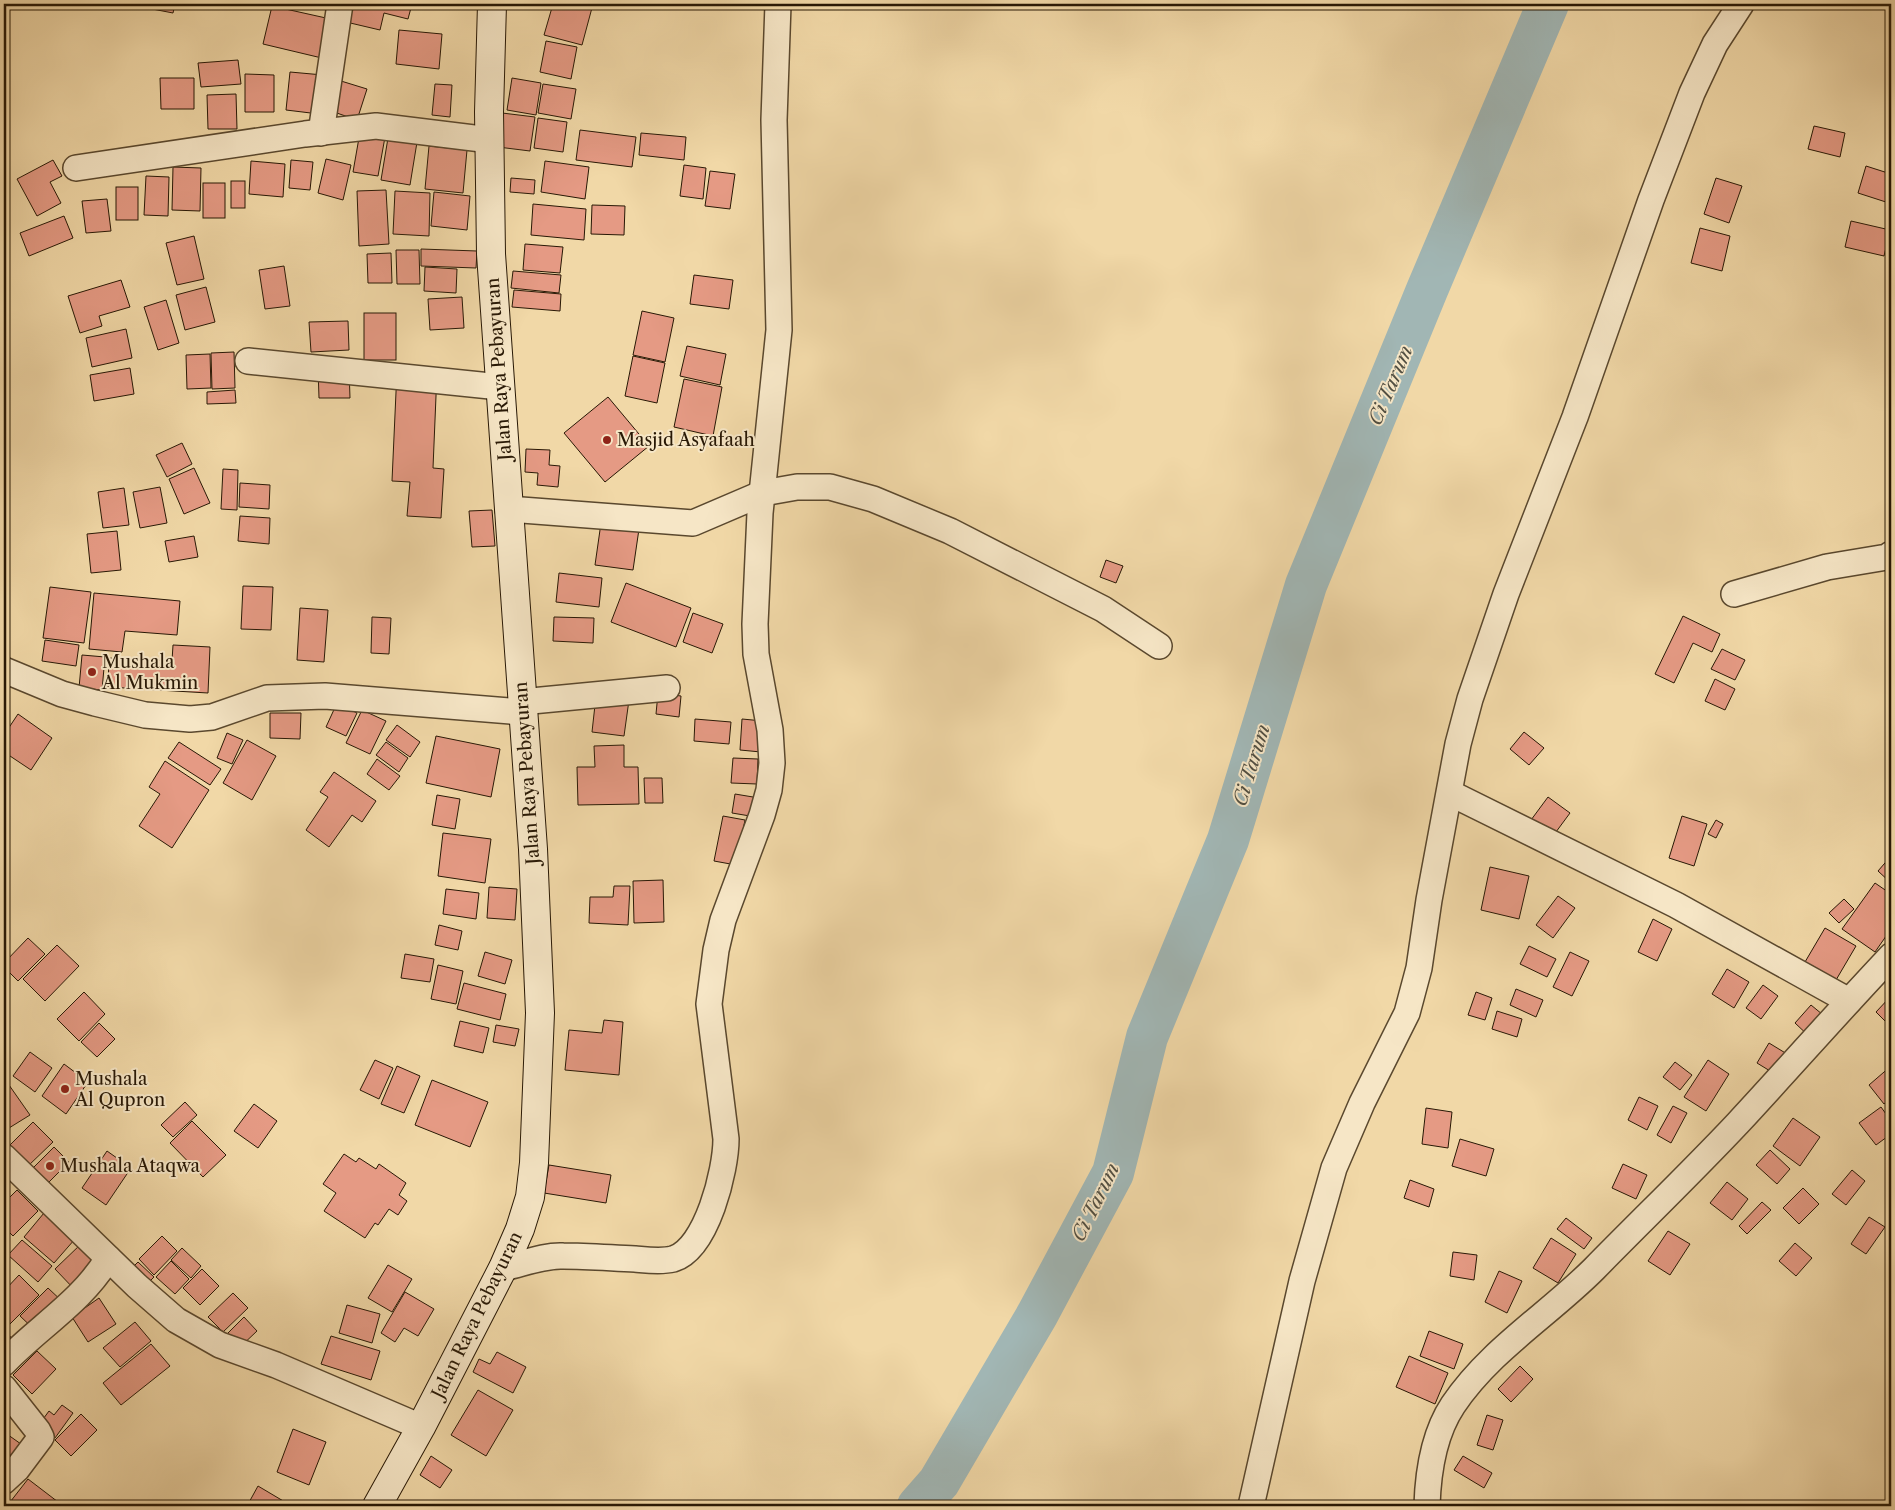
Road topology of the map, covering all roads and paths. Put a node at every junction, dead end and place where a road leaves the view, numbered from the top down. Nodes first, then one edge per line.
1 (340, 4) edge
2 (492, 4) edge
3 (778, 4) edge
4 (1741, 4) edge
5 (321, 133) junction
6 (490, 140) junction
7 (76, 168) dead end
8 (248, 361) dead end
9 (500, 387) junction
10 (761, 503) junction
11 (508, 509) junction
12 (1891, 554) edge
13 (1734, 594) dead end
14 (1159, 646) dead end
15 (4, 670) edge
16 (667, 688) dead end
17 (522, 707) junction
18 (1450, 793) junction
19 (1891, 956) edge
20 (1849, 1001) junction
21 (4, 1156) edge
22 (108, 1258) junction
23 (503, 1268) junction
24 (4, 1363) edge
25 (4, 1388) edge
26 (421, 1427) junction
27 (4, 1481) edge
28 (377, 1506) edge
29 (1251, 1506) edge
30 (1427, 1506) edge

1 - 5 street
2 - 6 main road, Jalan Raya Pebayuran
3 - 10 street
4 - 18 street
5 - 6 street
5 - 7 street
6 - 9 main road, Jalan Raya Pebayuran
8 - 9 street
9 - 11 main road, Jalan Raya Pebayuran
10 - 11 street
10 - 14 street
10 - 23 street
11 - 17 main road, Jalan Raya Pebayuran
12 - 13 street
15 - 17 street
16 - 17 street
17 - 23 main road, Jalan Raya Pebayuran
18 - 20 street
18 - 29 street
19 - 20 street
20 - 30 street
21 - 22 street
22 - 24 street
22 - 26 street
23 - 26 main road, Jalan Raya Pebayuran
25 - 27 street
26 - 28 main road, Jalan Raya Pebayuran

